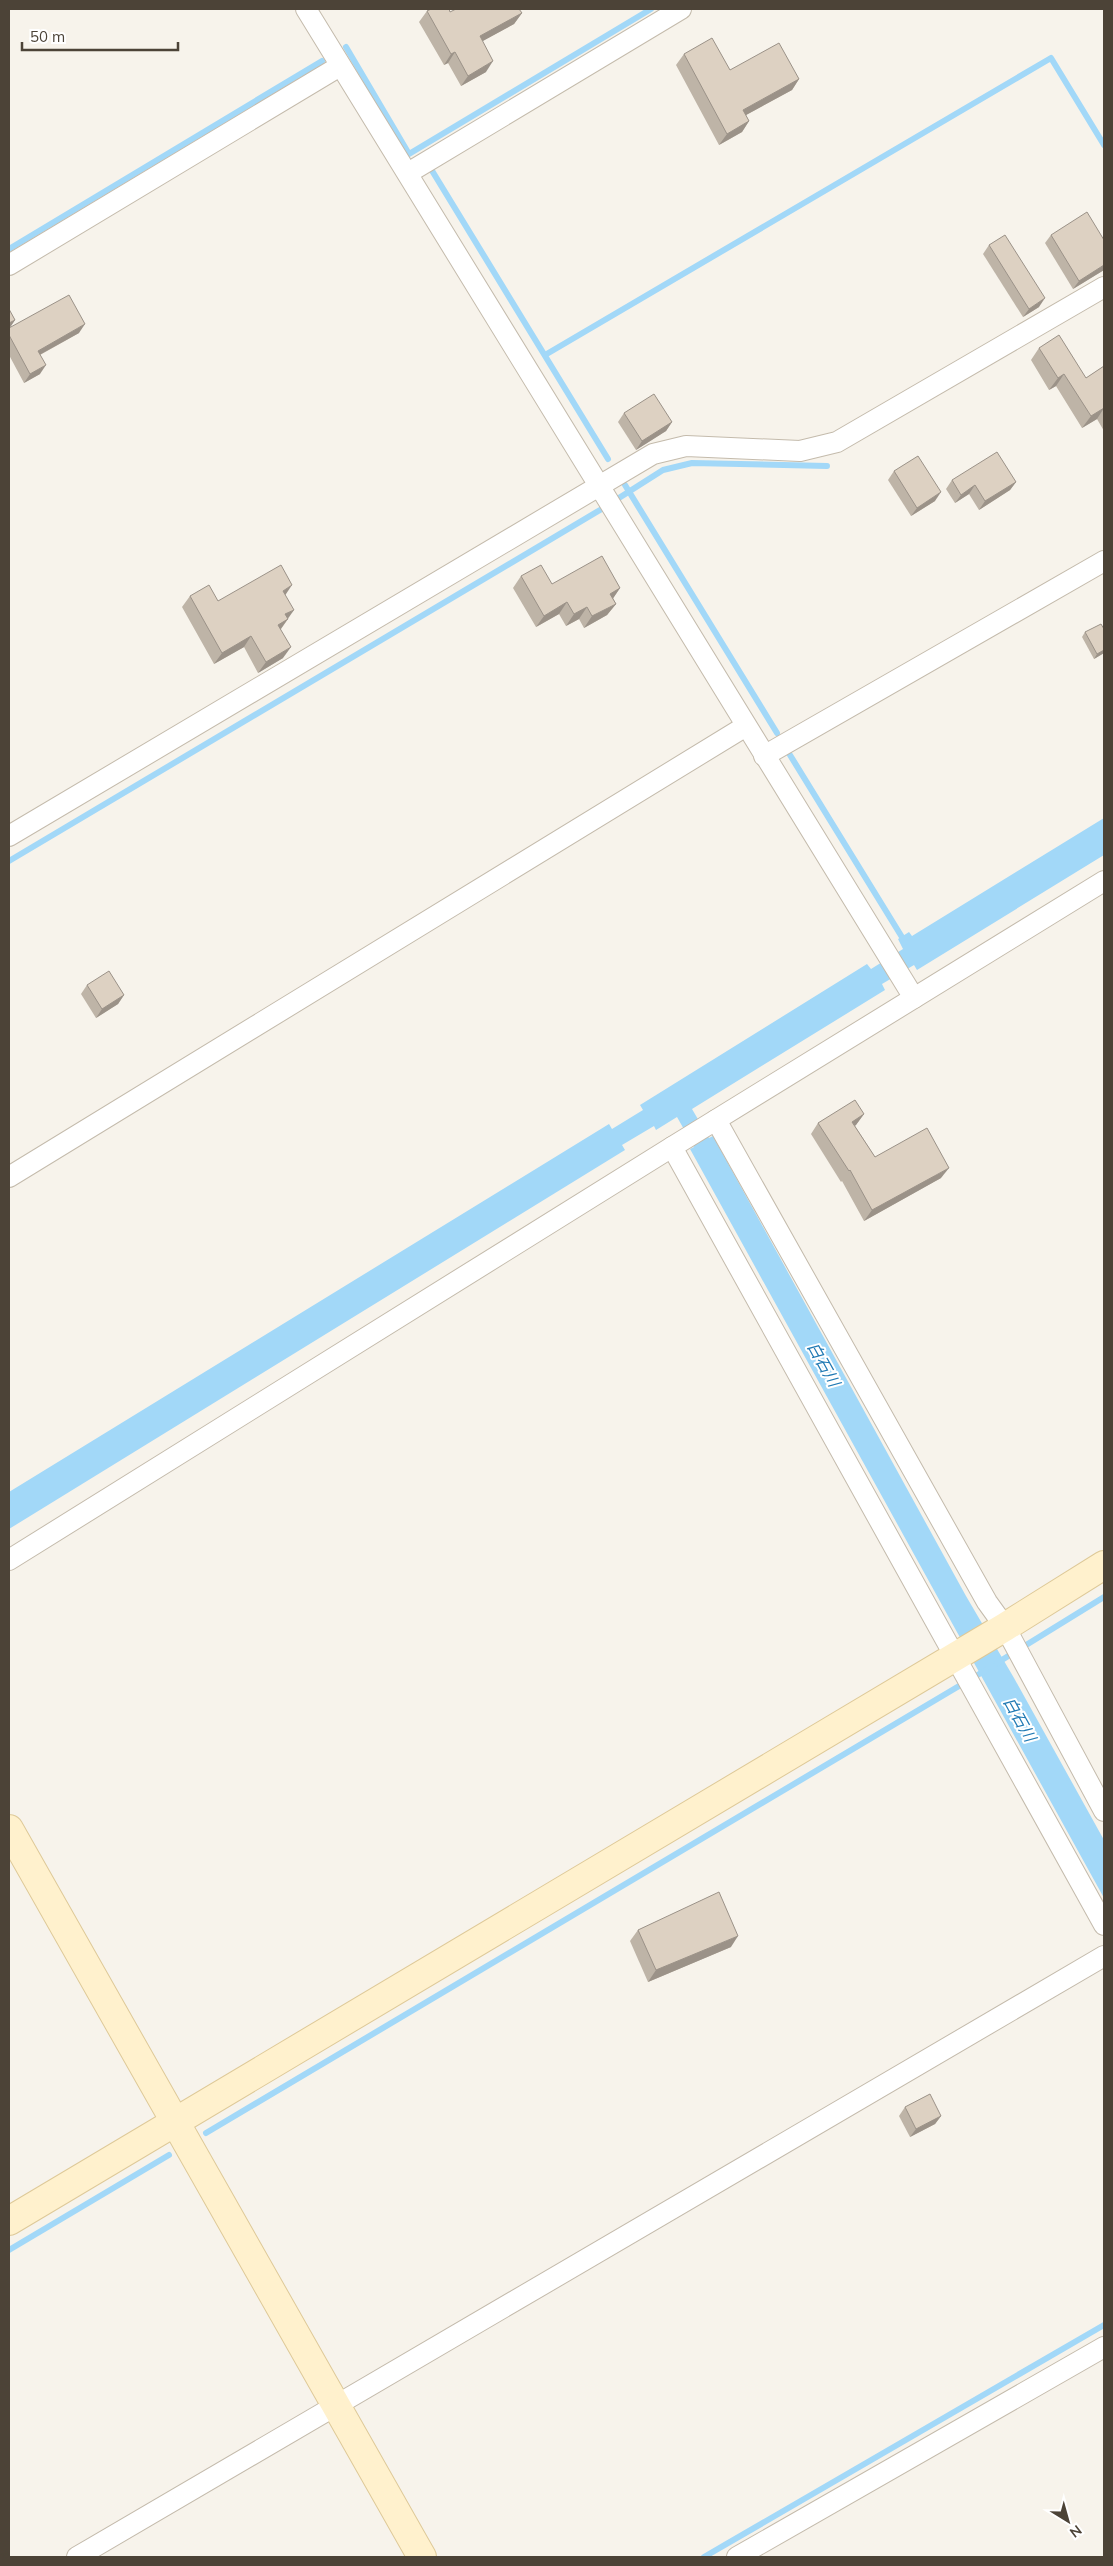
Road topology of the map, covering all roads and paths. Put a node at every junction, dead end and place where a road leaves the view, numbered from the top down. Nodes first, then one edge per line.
1 (306, 9) edge
2 (681, 9) edge
3 (340, 66) junction
4 (408, 173) junction
5 (9, 265) edge
6 (1104, 287) edge
7 (607, 498) junction
8 (1104, 561) edge
9 (746, 726) junction
10 (764, 756) junction
11 (9, 836) edge
12 (1104, 881) edge
13 (914, 998) junction
14 (712, 1123) junction
15 (678, 1143) junction
16 (9, 1178) edge
17 (9, 1560) edge
18 (1104, 1565) edge
19 (1009, 1640) junction
20 (962, 1667) junction
21 (1104, 1811) edge
22 (9, 1829) edge
23 (1104, 1925) edge
24 (1104, 1956) edge
25 (175, 2122) junction
26 (9, 2222) edge
27 (1104, 2347) edge
28 (335, 2405) junction
29 (77, 2557) edge
30 (422, 2557) edge
31 (737, 2557) edge

1 - 3 street
2 - 4 street
3 - 4 street
3 - 5 street
4 - 7 street
6 - 7 street
7 - 9 street
7 - 11 street
8 - 10 street
9 - 10 street
9 - 16 street
10 - 13 street
12 - 13 street
13 - 14 street
14 - 15 street
14 - 19 street
15 - 17 street
15 - 20 street
18 - 19 street
19 - 20 street
19 - 21 street
20 - 23 street
20 - 25 street
22 - 25 street
24 - 28 street
25 - 26 street
25 - 28 street
27 - 31 street
28 - 29 street
28 - 30 street

